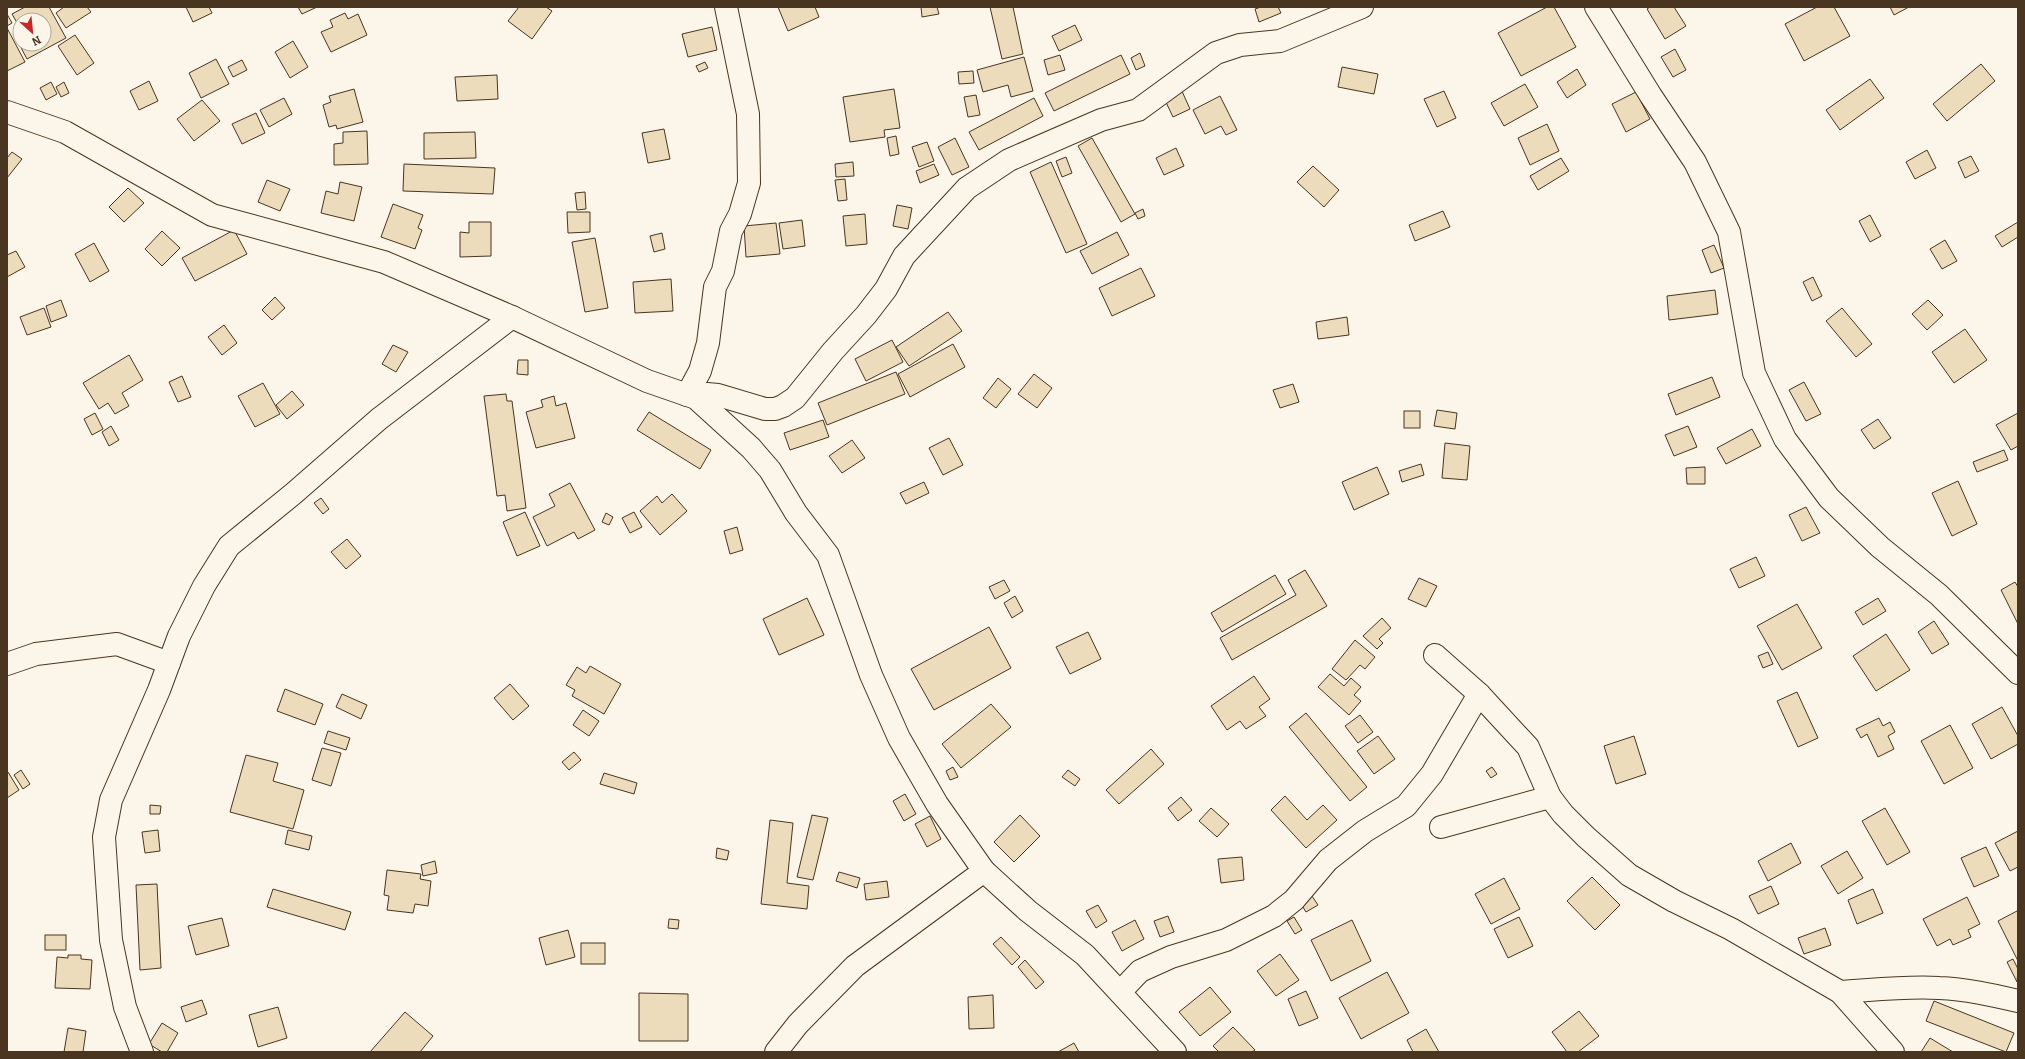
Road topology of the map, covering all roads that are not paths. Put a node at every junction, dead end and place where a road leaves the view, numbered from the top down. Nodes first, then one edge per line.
1 (726, 7) edge
2 (1362, 7) edge
3 (1596, 7) edge
4 (7, 112) edge
5 (512, 317) junction
6 (692, 396) junction
7 (1435, 655) dead end
8 (169, 663) junction
9 (7, 664) edge
10 (2018, 672) edge
11 (1479, 694) junction
12 (1550, 797) junction
13 (1441, 827) dead end
14 (984, 871) junction
15 (1120, 992) junction
16 (1840, 992) junction
17 (2018, 1001) edge
18 (142, 1052) edge
19 (776, 1052) edge
20 (1175, 1052) edge
21 (1893, 1052) edge

1 - 6 street
2 - 6 street
3 - 10 street
4 - 5 street
5 - 6 street
5 - 8 street
6 - 14 street
7 - 11 street
8 - 9 street
8 - 18 street
11 - 12 street
11 - 15 street
12 - 13 street
12 - 16 street
14 - 15 street
14 - 19 street
15 - 20 street
16 - 17 street
16 - 21 street

